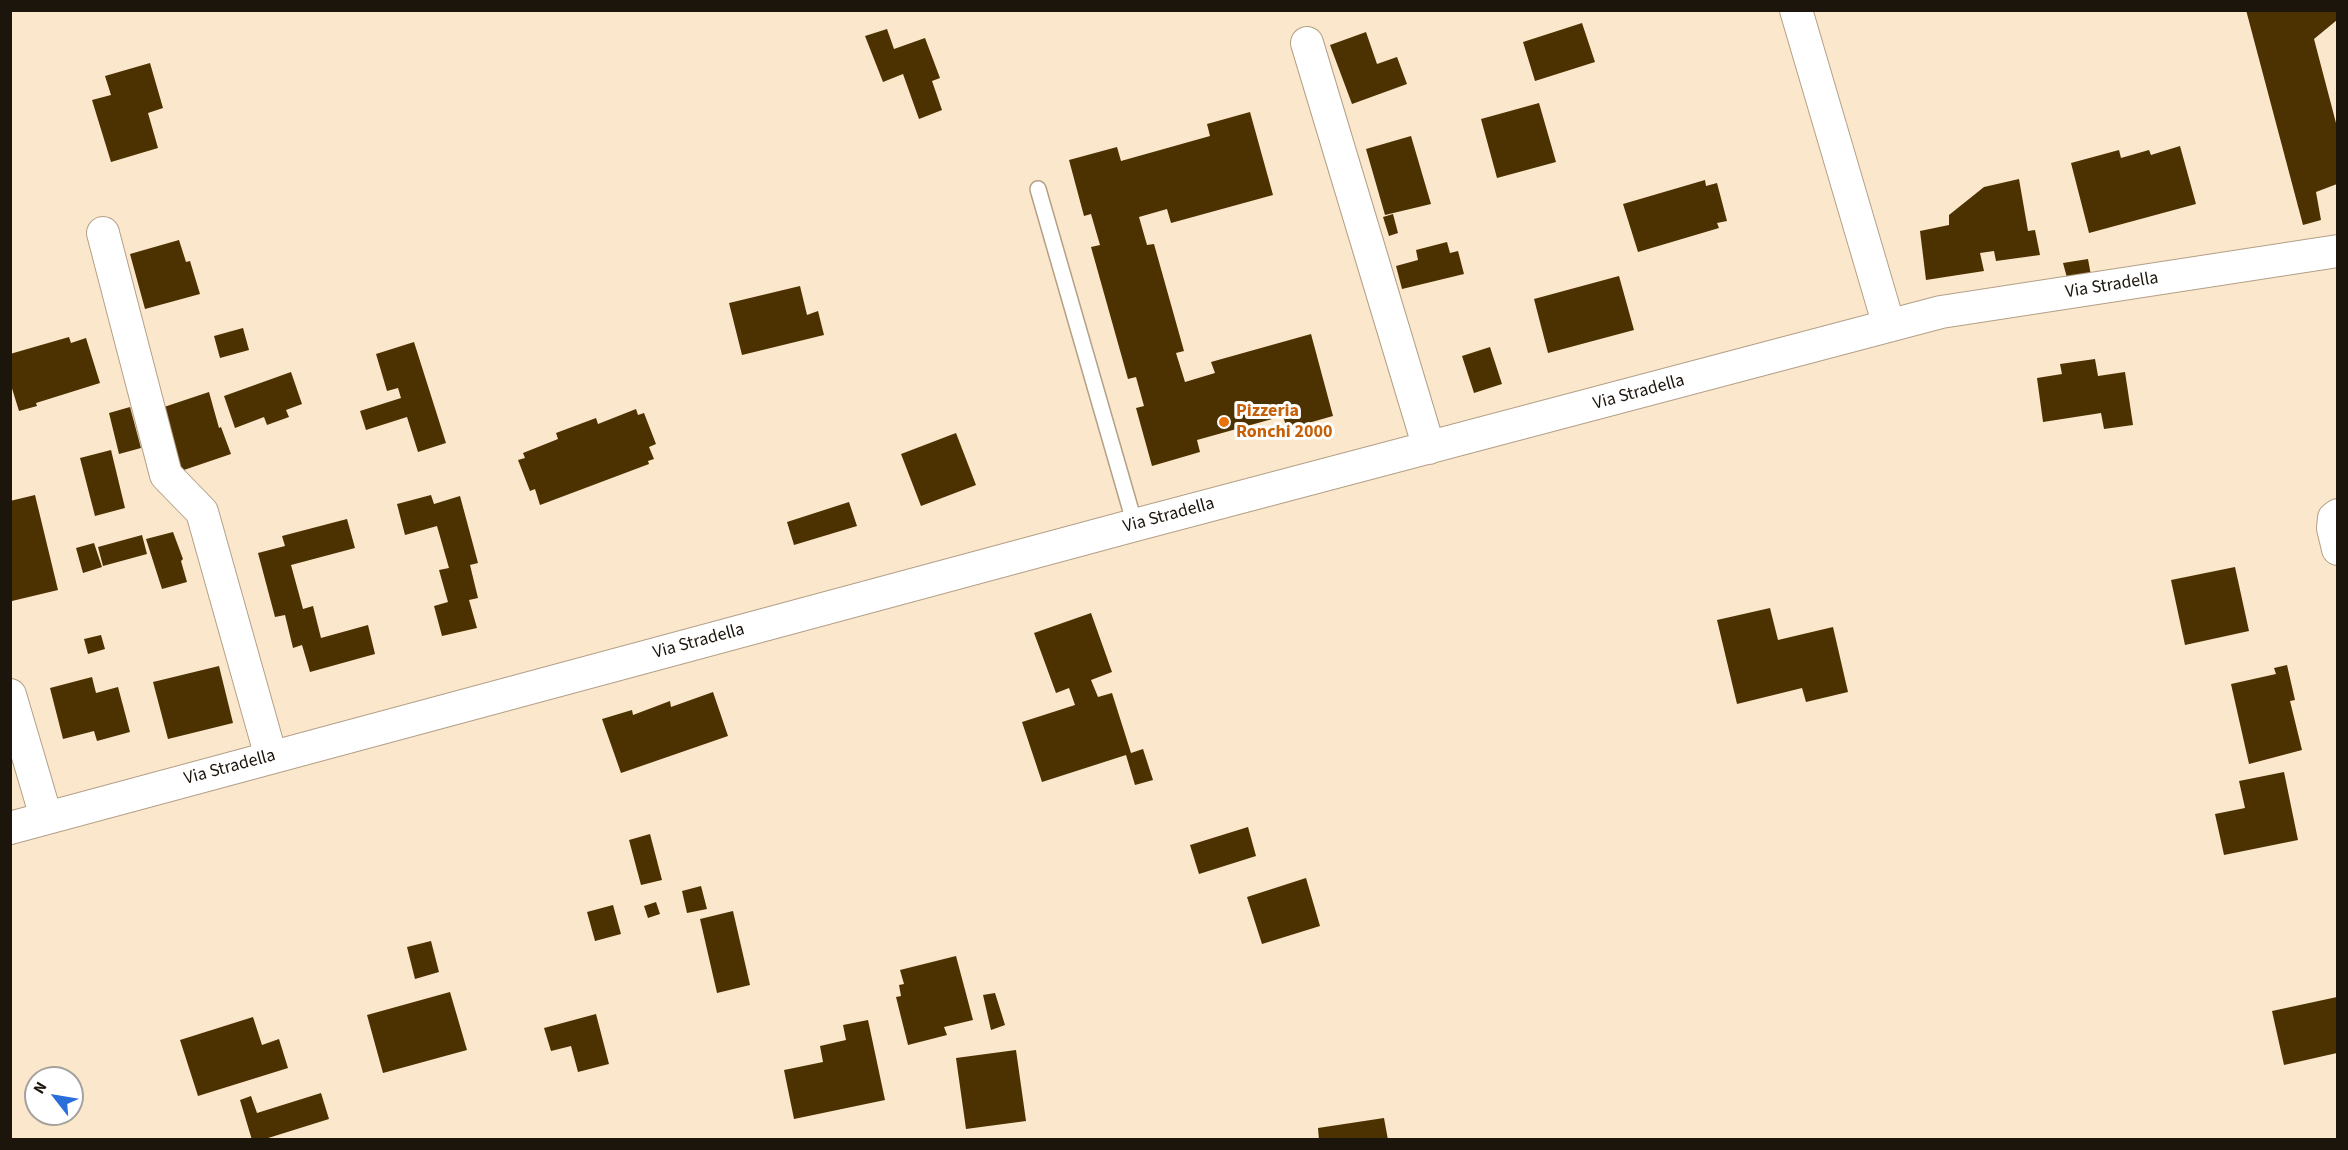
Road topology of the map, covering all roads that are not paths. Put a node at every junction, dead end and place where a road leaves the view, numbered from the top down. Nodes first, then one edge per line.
1 (1796, 10) edge
2 (1306, 43) dead end
3 (1038, 189) dead end
4 (103, 233) dead end
5 (2337, 251) edge
6 (1889, 326) junction
7 (1429, 448) junction
8 (2337, 515) edge
9 (1135, 525) junction
10 (2337, 549) edge
11 (10, 695) edge
12 (10, 751) edge
13 (271, 757) junction
14 (30, 822) edge

1 - 6 street
2 - 7 street
3 - 9 lane
4 - 13 street
5 - 6 street, Via Stradella
6 - 7 street, Via Stradella
7 - 9 street, Via Stradella
8 - 10 street
9 - 13 street, Via Stradella
11 - 14 street
12 - 14 street
13 - 14 street, Via Stradella

